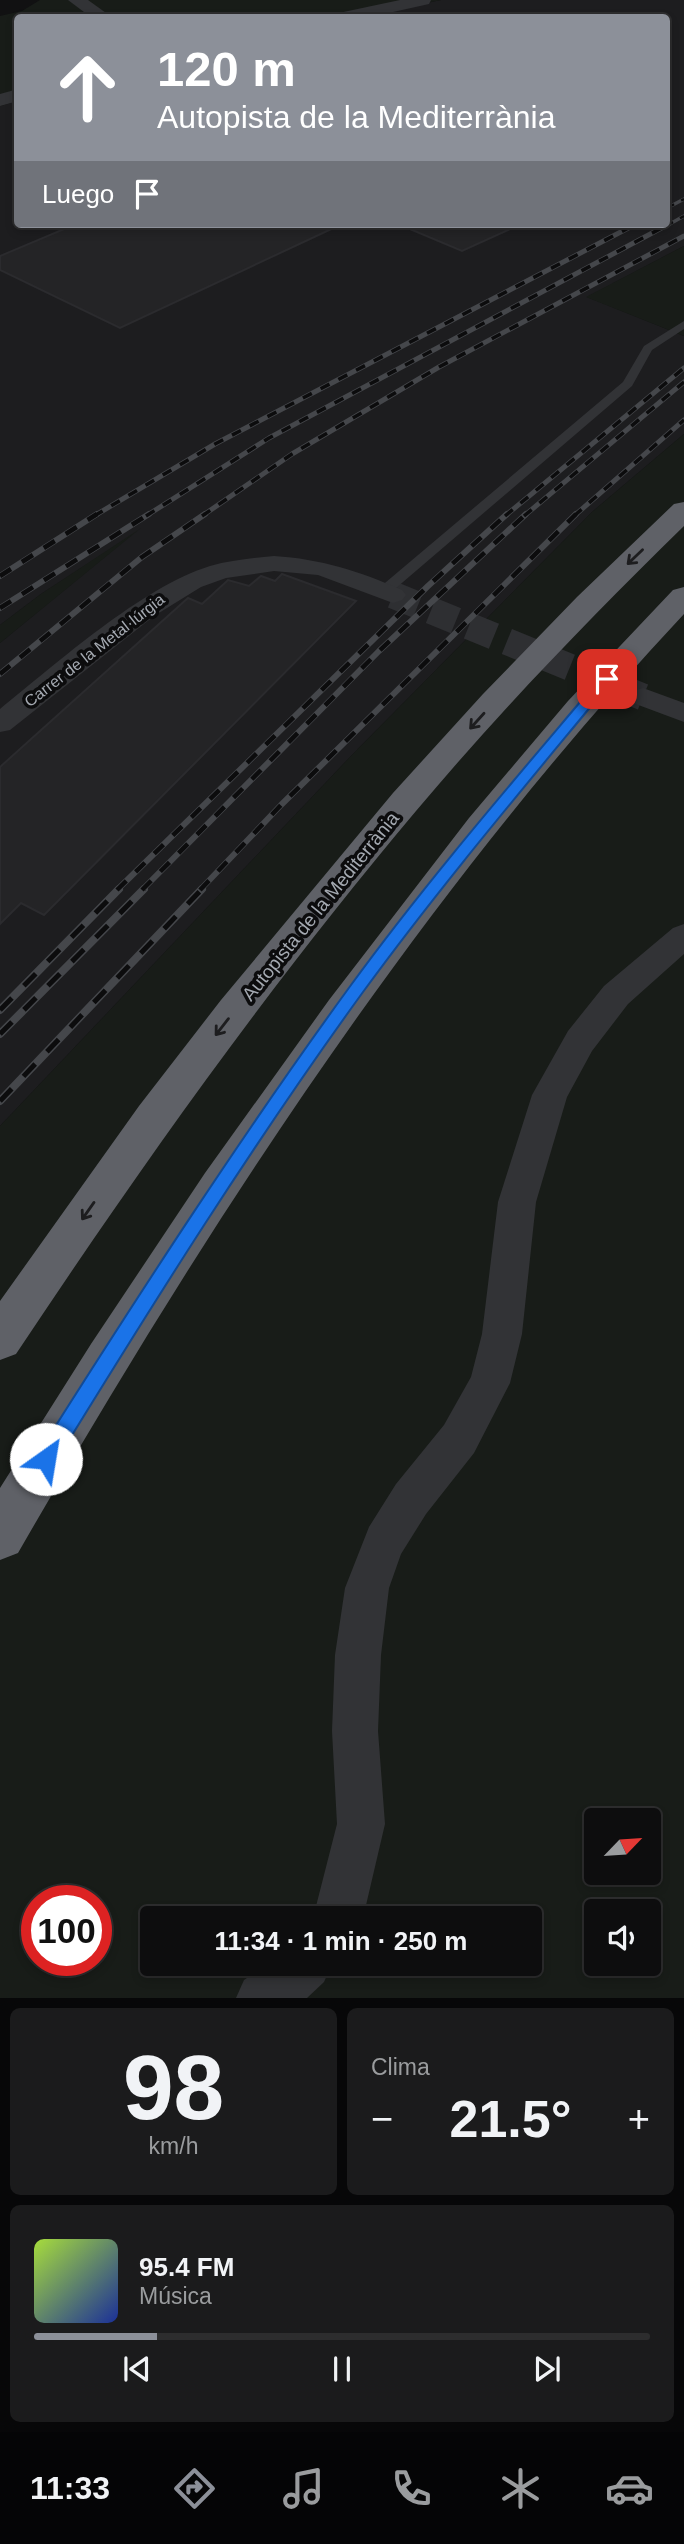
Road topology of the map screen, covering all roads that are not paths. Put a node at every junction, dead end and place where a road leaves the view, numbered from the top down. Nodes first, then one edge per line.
1 (76, 0) edge
2 (391, 0) edge
3 (423, 0) edge
4 (98, 14) edge
5 (327, 14) edge
6 (358, 14) edge
7 (684, 324) edge
8 (684, 510) edge
9 (388, 593) joint
10 (684, 596) edge
11 (643, 696) tunnel mouth
12 (684, 713) edge
13 (0, 723) edge
14 (684, 936) edge
15 (0, 1339) edge
16 (0, 1535) edge
17 (341, 1906) edge
18 (296, 1976) edge
19 (262, 1998) edge

1 - 4 street
2 - 5 street
3 - 6 street
7 - 9 lane
8 -> 15 highway, Autopista de la Mediterrània
9 - 13 street, Carrer de la Metal·lúrgia
10 - 16 highway
11 - 12 street
14 - 17 street
18 - 19 street

